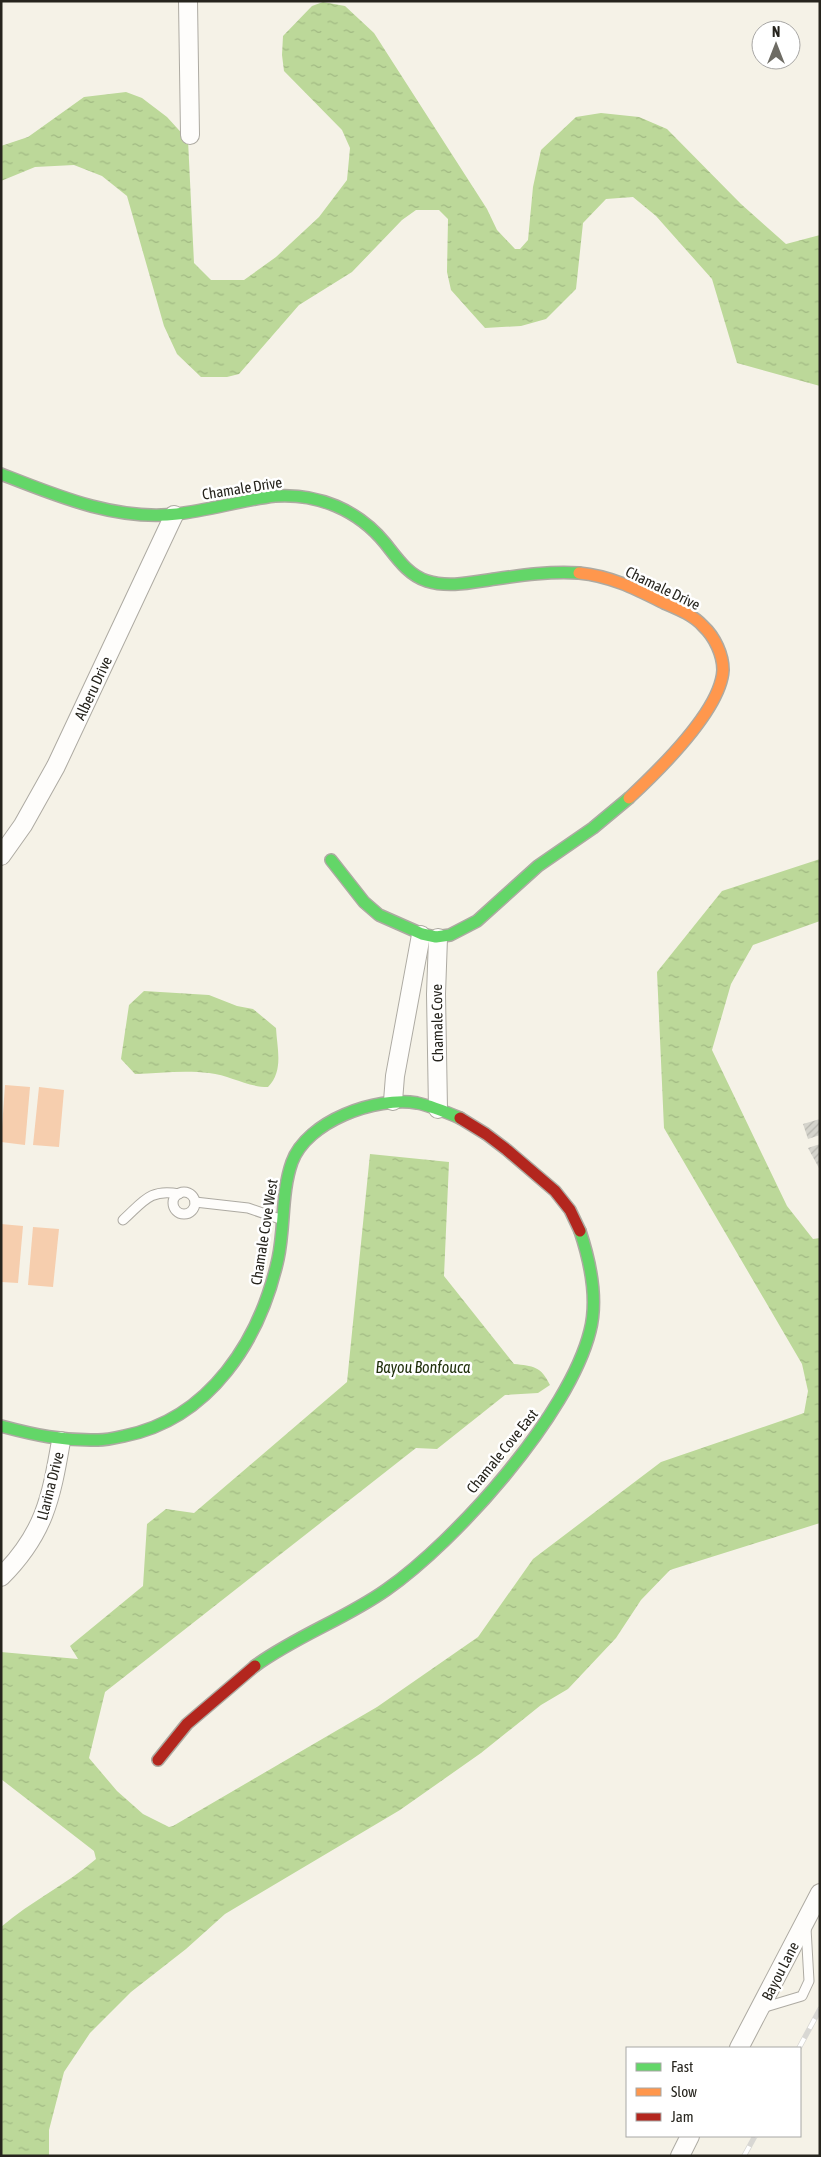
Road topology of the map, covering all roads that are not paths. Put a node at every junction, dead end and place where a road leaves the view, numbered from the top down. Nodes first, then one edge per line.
1 (188, 1) edge
2 (190, 135) dead end
3 (1, 474) edge
4 (174, 515) junction
5 (1, 856) edge
6 (331, 860) dead end
7 (430, 936) junction
8 (393, 1101) junction
9 (415, 1103) joint
10 (438, 1109) junction
11 (179, 1194) junction
12 (195, 1202) junction
13 (123, 1220) dead end
14 (283, 1220) junction
15 (1, 1426) edge
16 (61, 1441) junction
17 (1, 1577) edge
18 (158, 1760) dead end
19 (820, 1894) edge
20 (806, 1922) junction
21 (762, 2008) junction
22 (740, 2047) edge
23 (690, 2137) edge
24 (680, 2156) edge

1 - 2 street
3 - 4 street, Chamale Drive
4 - 5 street, Alberu Drive
4 - 7 street, Chamale Drive
6 - 7 street
7 - 8 street, Chamale Cove
7 - 10 street, Chamale Cove
8 - 9 street, Chamale Cove West
8 - 14 street, Chamale Cove West
9 - 10 street, Chamale Cove East
10 - 18 street, Chamale Cove East
11 - 12 lane
11 - 12 lane
11 - 13 lane
12 - 14 lane
14 - 16 street, Chamale Cove West
15 - 16 street, Chamale Cove West
16 - 17 street, Llarina Drive
19 - 20 street, Bayou Lane
20 - 21 street, Bayou Lane
20 - 21 lane
21 - 22 street, Bayou Lane
23 - 24 street

